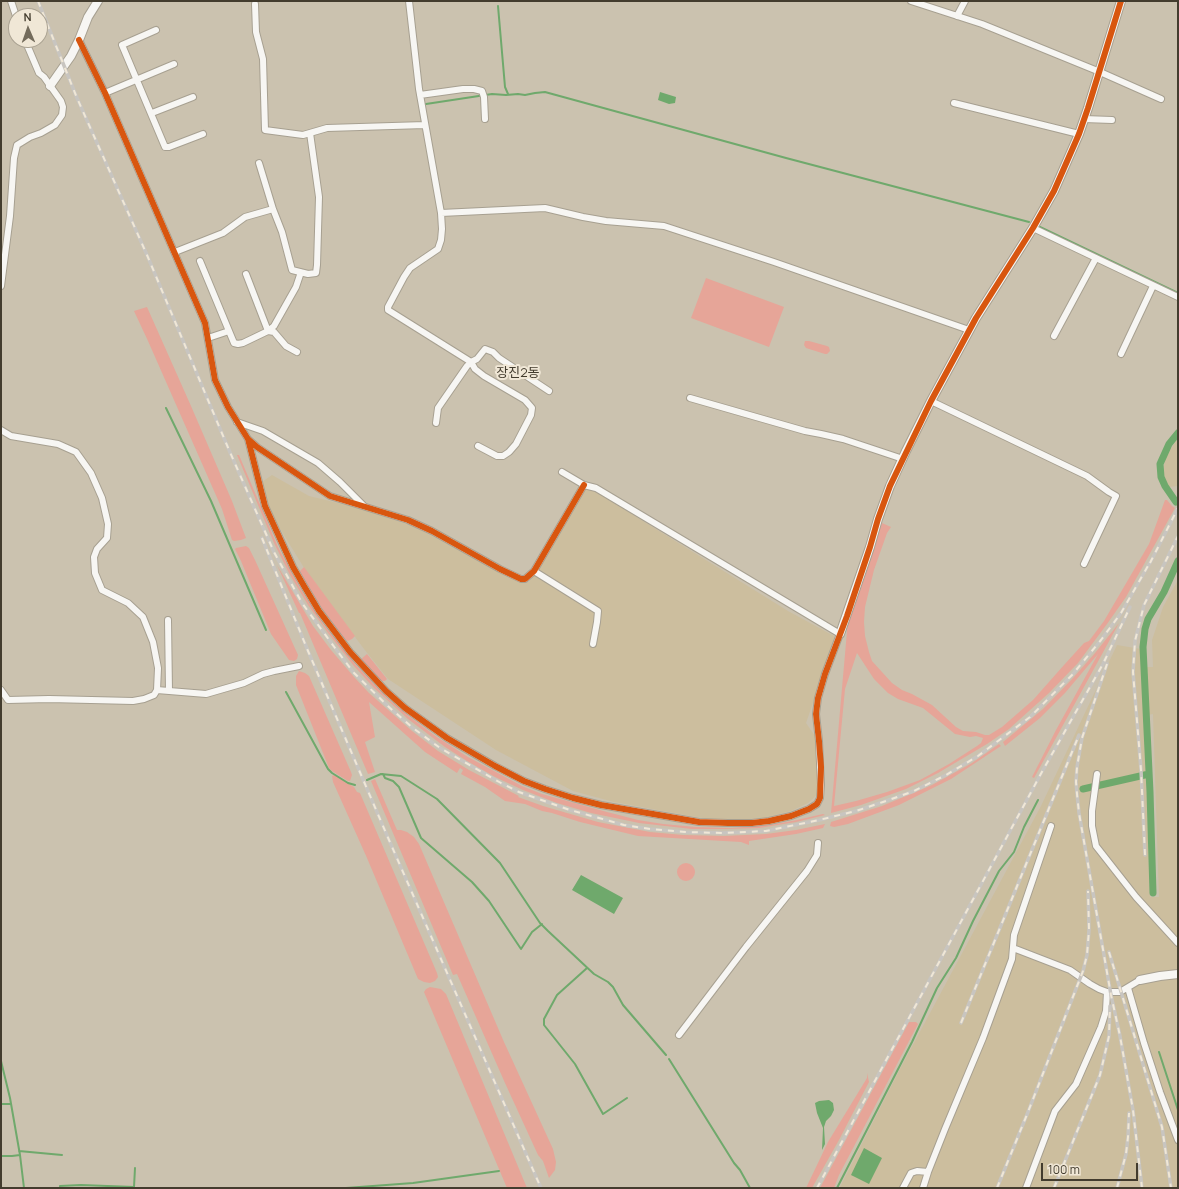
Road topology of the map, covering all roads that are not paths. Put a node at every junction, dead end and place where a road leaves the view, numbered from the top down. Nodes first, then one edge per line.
1 (98, 1) edge
2 (409, 1) edge
3 (911, 1) edge
4 (965, 1) edge
5 (1121, 1) edge
6 (255, 4) dead end
7 (957, 16) junction
8 (156, 30) dead end
9 (79, 40) junction
10 (28, 48) edge
11 (174, 64) dead end
12 (1100, 72) junction
13 (137, 80) junction
14 (50, 86) junction
15 (105, 93) junction
16 (420, 95) junction
17 (193, 97) dead end
18 (1161, 99) dead end
19 (954, 103) dead end
20 (152, 113) junction
21 (1084, 119) junction
22 (485, 120) dead end
23 (1112, 120) dead end
24 (425, 125) junction
25 (310, 133) junction
26 (203, 134) dead end
27 (1079, 134) junction
28 (259, 163) dead end
29 (273, 209) junction
30 (441, 213) junction
31 (1033, 228) junction
32 (175, 252) junction
33 (1096, 258) junction
34 (200, 261) dead end
35 (301, 272) junction
36 (246, 274) dead end
37 (1, 286) edge
38 (1153, 286) junction
39 (1178, 297) edge
40 (969, 330) junction
41 (229, 331) junction
42 (268, 331) junction
43 (1054, 336) dead end
44 (208, 338) junction
45 (297, 352) dead end
46 (1122, 354) dead end
47 (471, 362) junction
48 (549, 391) dead end
49 (690, 398) dead end
50 (931, 401) junction
51 (237, 422) junction
52 (436, 423) dead end
53 (1, 430) edge
54 (248, 439) junction
55 (478, 446) dead end
56 (903, 459) junction
57 (562, 472) dead end
58 (584, 485) junction
59 (364, 505) junction
60 (1084, 564) dead end
61 (534, 571) junction
62 (168, 620) dead end
63 (840, 634) junction
64 (593, 644) dead end
65 (299, 666) dead end
66 (1, 690) edge
67 (157, 690) junction
68 (169, 691) junction
69 (1097, 774) dead end
70 (1051, 826) dead end
71 (818, 843) dead end
72 (1178, 943) edge
73 (1013, 948) junction
74 (1178, 974) edge
75 (1140, 980) joint
76 (1128, 988) junction
77 (1107, 992) junction
78 (679, 1035) dead end
79 (1178, 1140) edge
80 (928, 1172) junction
81 (903, 1188) edge
82 (923, 1188) edge
83 (1026, 1188) edge

1 - 9 street
2 - 16 street
3 - 7 street
4 - 7 street
5 - 12 street
6 - 25 street
7 - 12 street
8 - 13 street
9 - 14 street
9 - 15 street
10 - 14 street
11 - 13 street
12 - 18 street
12 - 21 street
13 - 15 street
13 - 20 street
14 - 37 street
15 - 32 street
16 - 22 street
16 - 24 street
17 - 20 street
19 - 27 street
20 - 26 street
21 - 23 street
21 - 27 street
24 - 25 street
24 - 30 street
25 - 35 street
27 - 31 street
28 - 29 street
29 - 32 street
29 - 35 street
30 - 40 street
30 - 47 street
31 - 33 street
31 - 40 street
32 - 44 street
33 - 38 street
33 - 43 street
34 - 41 street
35 - 42 street
36 - 42 street
38 - 39 street
38 - 46 street
40 - 50 street
41 - 42 street
41 - 44 street
42 - 45 street
44 - 51 street
47 - 48 street
47 - 52 street
47 - 55 street
49 - 56 street
50 - 56 street
50 - 60 street
51 - 54 street
51 - 59 street
53 - 67 street
54 - 59 street
54 - 63 street
56 - 63 street
57 - 58 street
58 - 61 street
58 - 63 street
59 - 61 street
61 - 64 street
62 - 68 street
65 - 68 street
66 - 67 street
67 - 68 street
69 - 72 street
70 - 73 street
71 - 78 street
73 - 77 street
73 - 80 street
74 - 75 street
75 - 76 street
76 - 77 street
76 - 79 street
77 - 83 street
80 - 81 street
80 - 82 street

